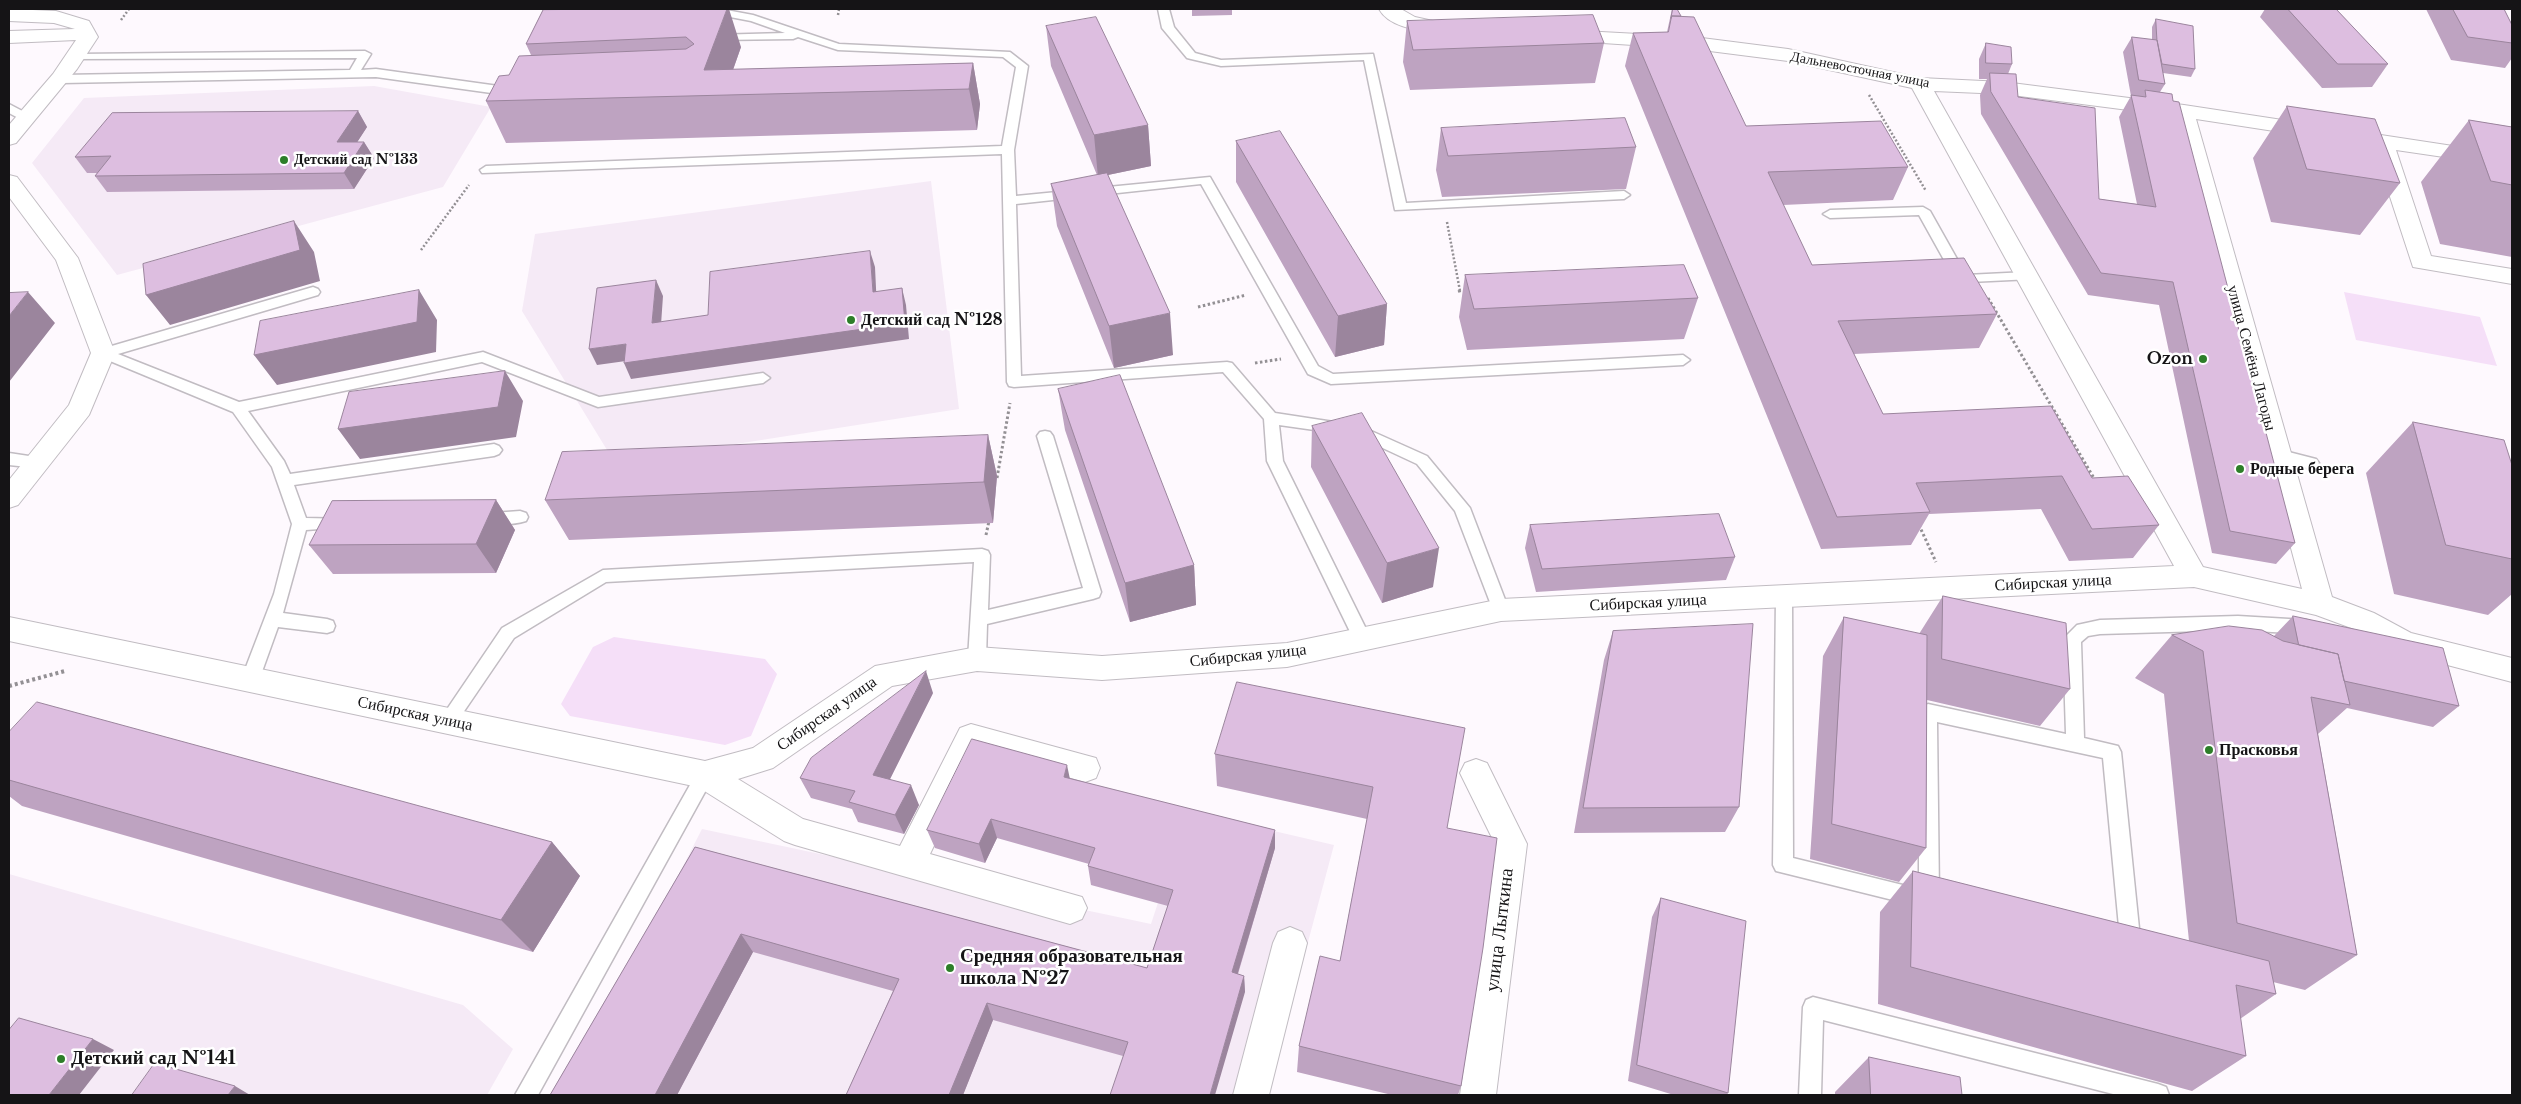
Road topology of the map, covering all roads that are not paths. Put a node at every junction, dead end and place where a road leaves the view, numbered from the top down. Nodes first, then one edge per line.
1 (704, 9) edge
2 (1164, 9) edge
3 (1388, 9) edge
4 (9, 15) edge
5 (1464, 33) edge
6 (86, 34) junction
7 (805, 35) junction
8 (1549, 35) edge
9 (9, 37) edge
10 (710, 38) edge
11 (78, 58) junction
12 (353, 74) junction
13 (62, 78) junction
14 (1920, 84) junction
15 (528, 91) edge
16 (2184, 111) junction
17 (16, 113) edge
18 (9, 139) edge
19 (2382, 142) junction
20 (1008, 150) junction
21 (2512, 161) edge
22 (486, 170) dead end
23 (9, 182) edge
24 (1624, 195) dead end
25 (1010, 201) junction
26 (1830, 214) dead end
27 (2027, 276) junction
28 (2512, 276) edge
29 (1961, 279) junction
30 (1943, 280) edge
31 (313, 292) dead end
32 (103, 353) junction
33 (1683, 360) dead end
34 (763, 378) dead end
35 (238, 408) junction
36 (1270, 418) junction
37 (1045, 436) dead end
38 (494, 450) dead end
39 (2277, 456) junction
40 (9, 459) edge
41 (37, 462) junction
42 (2311, 463) dead end
43 (285, 480) junction
44 (9, 498) edge
45 (520, 517) dead end
46 (470, 519) edge
47 (360, 522) edge
48 (300, 524) junction
49 (2194, 576) junction
50 (1784, 596) junction
51 (1501, 610) junction
52 (2320, 616) junction
53 (273, 618) junction
54 (979, 619) junction
55 (327, 626) dead end
56 (9, 629) edge
57 (2348, 634) edge
58 (1362, 640) junction
59 (2404, 643) junction
60 (977, 659) junction
61 (2512, 670) edge
62 (250, 680) junction
63 (448, 721) junction
64 (2075, 744) junction
65 (1085, 768) dead end
66 (1476, 773) dead end
67 (705, 775) junction
68 (909, 862) junction
69 (1929, 900) junction
70 (1948, 904) edge
71 (1070, 908) dead end
72 (1290, 943) dead end
73 (2112, 944) edge
74 (526, 1095) edge
75 (1251, 1095) edge
76 (1478, 1095) edge
77 (1810, 1095) edge
78 (2158, 1095) edge

1 - 7 lane
2 - 24 lane
3 - 5 street
4 - 6 street
6 - 9 street
6 - 11 street
7 - 10 lane
7 - 20 lane
8 - 14 street, Дальневосточная улица
11 - 12 lane
11 - 13 street
12 - 13 lane
12 - 15 lane
13 - 17 street
14 - 16 street, Дальневосточная улица
14 - 27 street
16 - 19 street, Дальневосточная улица
16 - 39 street, улица Семёна Лагоды
17 - 18 street
19 - 21 street, Дальневосточная улица
19 - 28 street
20 - 22 lane
20 - 25 lane
23 - 32 street
25 - 33 lane
25 - 36 lane
26 - 29 lane
27 - 29 lane
27 - 49 street
29 - 30 lane
31 - 32 lane
32 - 35 lane
32 - 41 street
34 - 35 lane
35 - 43 lane
36 - 51 lane
36 - 58 lane
37 - 54 lane
38 - 43 lane
39 - 42 lane
39 - 52 street, улица Семёна Лагоды
40 - 41 lane
41 - 44 street
43 - 48 lane
45 - 46 lane
47 - 48 lane
48 - 53 lane
49 - 50 street, Сибирская улица
49 - 52 street, Сибирская улица
50 - 51 street, Сибирская улица
50 - 69 lane
51 - 58 street, Сибирская улица
52 - 59 street, Сибирская улица
52 - 64 lane
53 - 55 lane
53 - 62 lane
54 - 60 lane
54 - 63 lane
56 - 62 street, Сибирская улица
57 - 59 lane
58 - 60 street, Сибирская улица
59 - 61 street, Сибирская улица
60 - 67 street, Сибирская улица
62 - 63 street, Сибирская улица
63 - 67 street, Сибирская улица
64 - 69 lane
64 - 73 lane
65 - 68 street
66 - 76 street, улица Лыткина
67 - 68 street
67 - 74 lane
68 - 71 street
69 - 70 lane
72 - 75 street
77 - 78 lane

